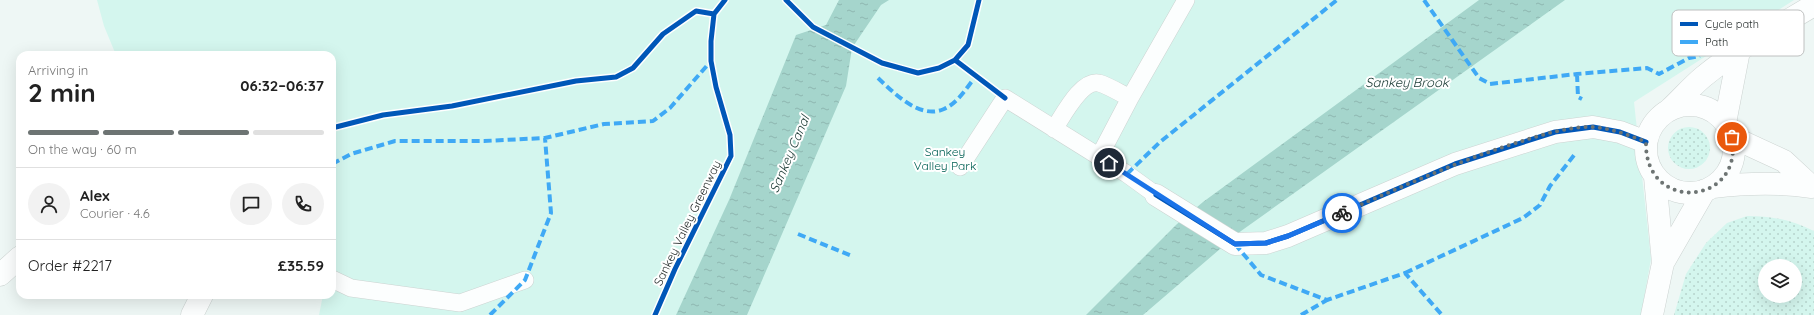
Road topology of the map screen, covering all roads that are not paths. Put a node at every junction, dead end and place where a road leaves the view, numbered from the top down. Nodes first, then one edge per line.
1 (1186, 0) edge
2 (1814, 5) edge
3 (1804, 11) edge
4 (1731, 56) edge
5 (1738, 56) edge
6 (1130, 98) junction
7 (1670, 109) junction
8 (1054, 129) junction
9 (1729, 130) junction
10 (1646, 142) junction
11 (1099, 157) junction
12 (960, 167) dead end
13 (1655, 177) junction
14 (1813, 187) edge
15 (1709, 188) junction
16 (1156, 195) joint
17 (16, 261) edge
18 (1663, 263) junction
19 (0, 275) edge
20 (525, 280) dead end
21 (336, 281) edge
22 (200, 299) edge
23 (192, 315) edge
24 (1652, 315) edge

1 - 6 lane
2 - 3 street
4 - 7 street
5 - 9 street
6 - 8 lane
6 - 11 lane
7 - 9 street
7 - 10 street
8 - 11 lane
8 - 12 lane
9 - 14 street
9 - 15 street
10 - 13 street
10 - 16 street
11 - 16 lane
13 - 15 street
13 - 18 street
14 - 15 street
15 - 18 street
17 - 19 street
18 - 24 street
20 - 21 lane
22 - 23 street

